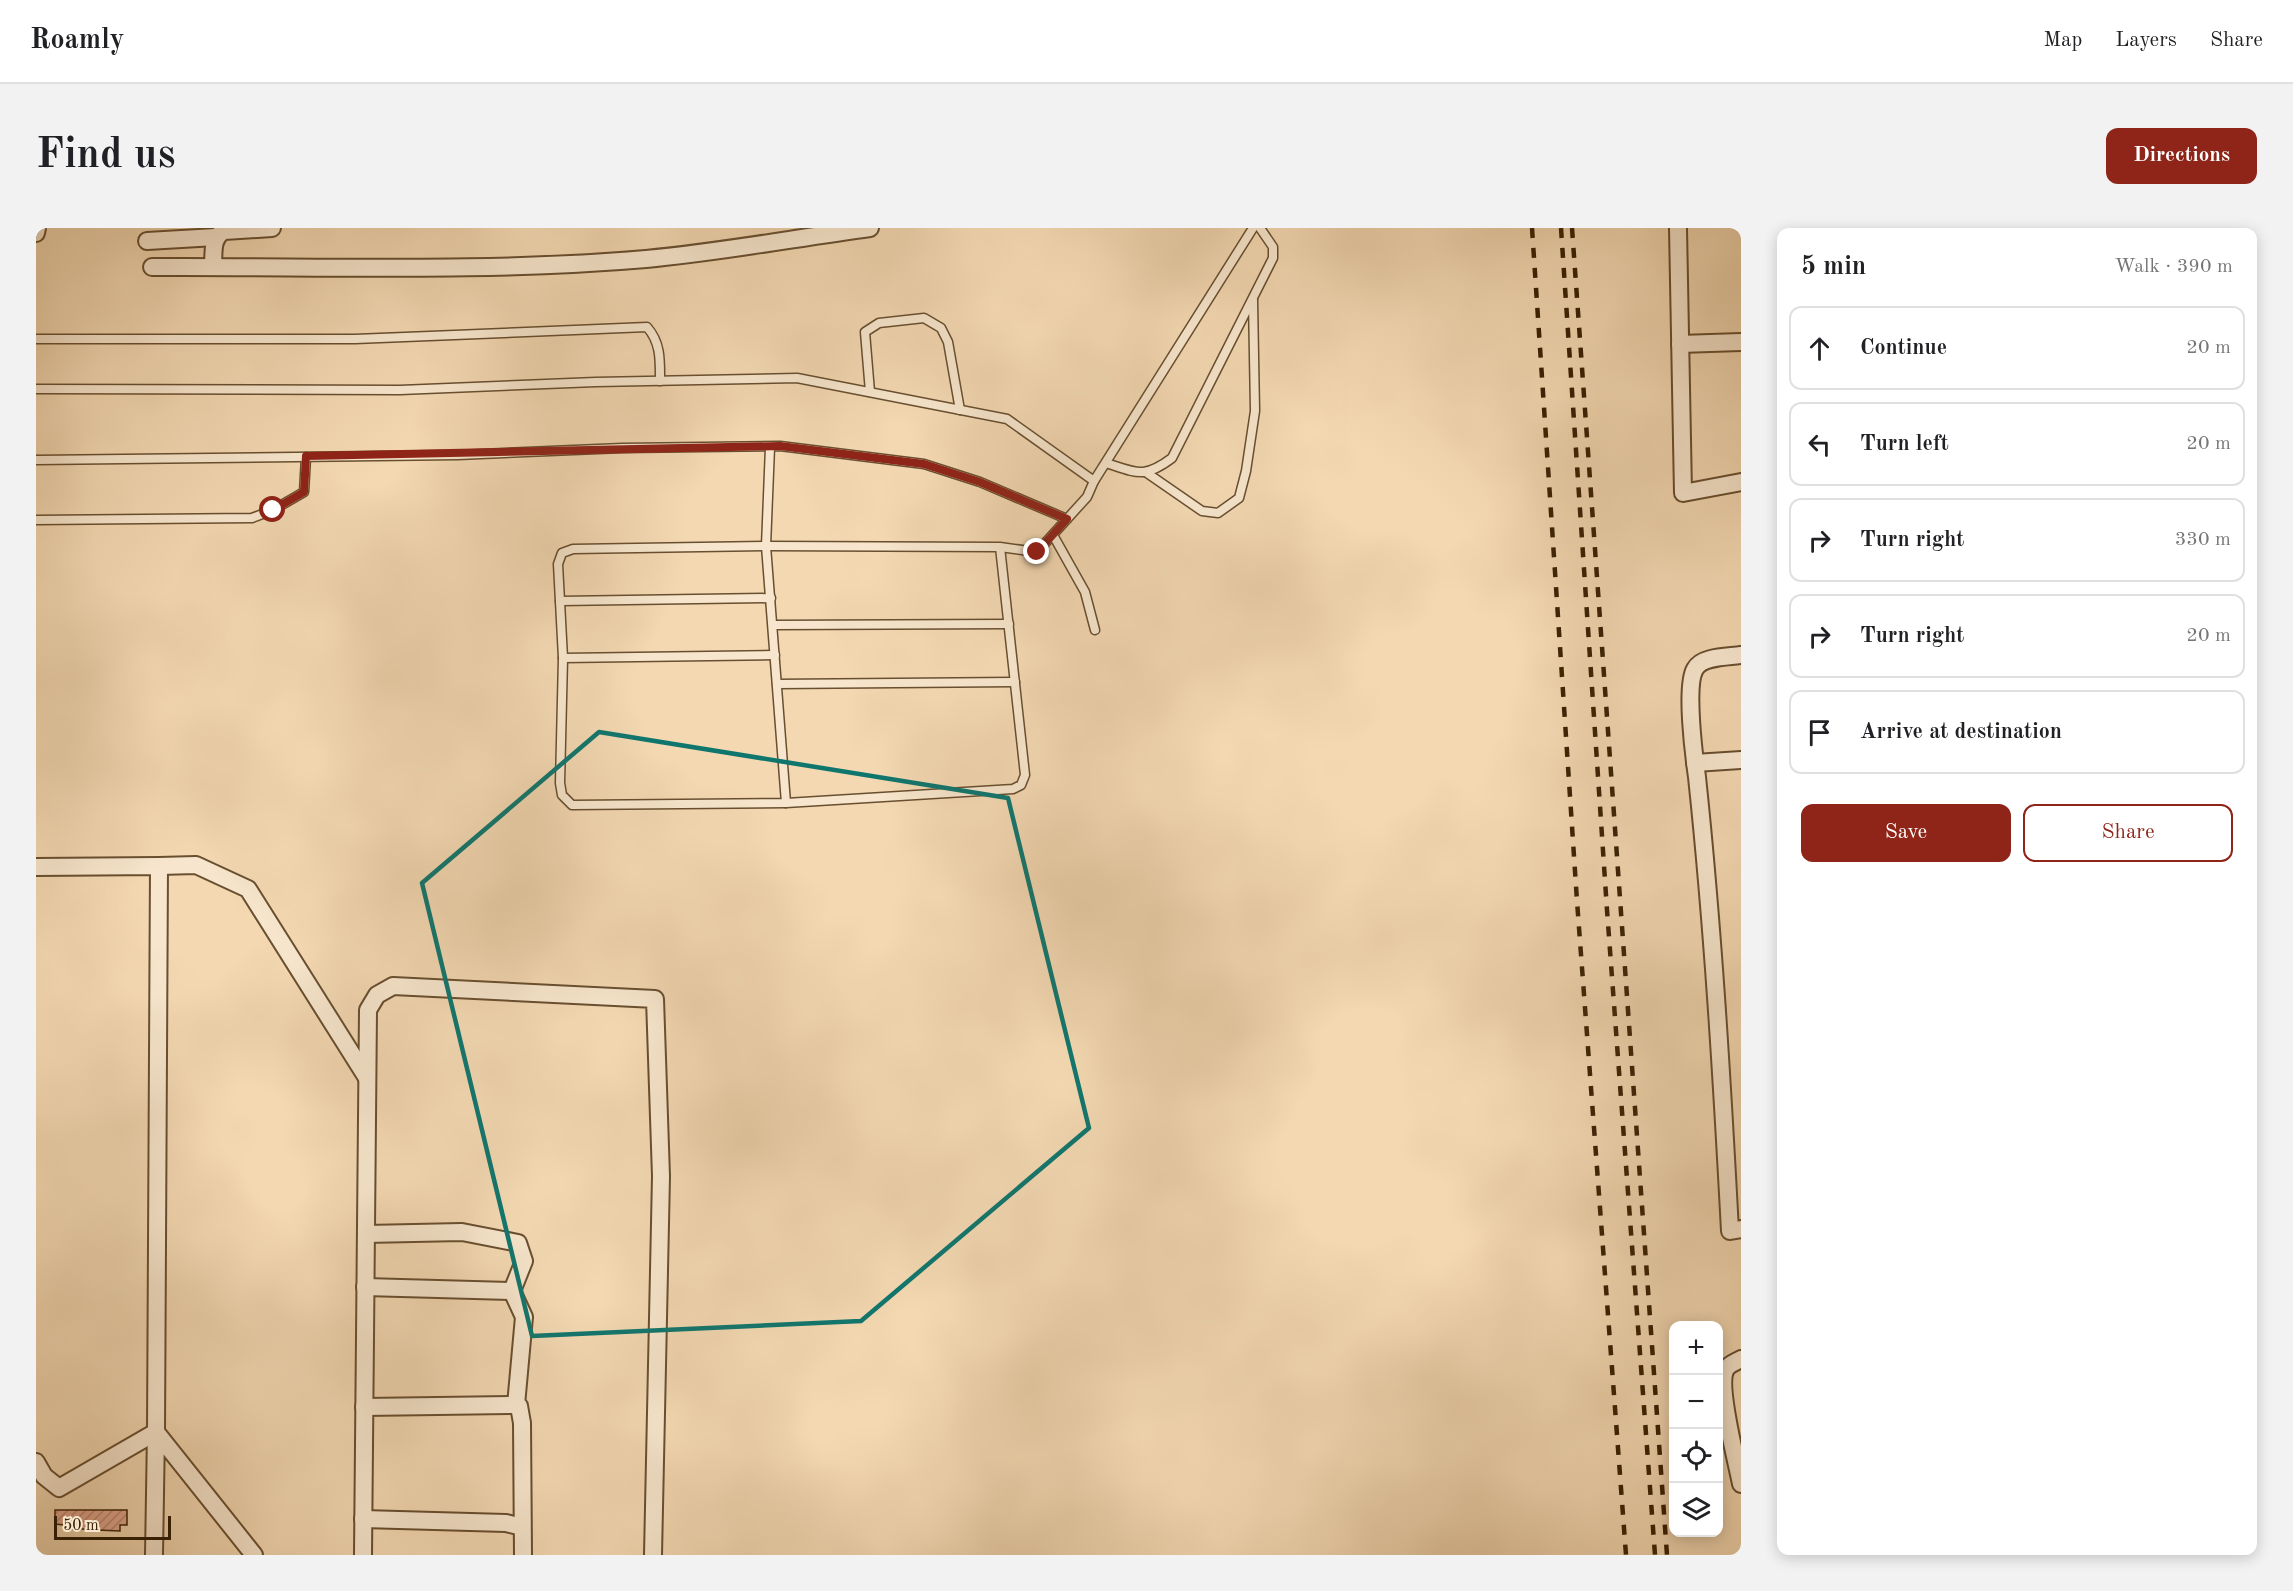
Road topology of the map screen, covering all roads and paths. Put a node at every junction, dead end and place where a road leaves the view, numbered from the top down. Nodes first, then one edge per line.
1 (37, 228) edge
2 (260, 228) edge
3 (272, 228) edge
4 (870, 228) edge
5 (1253, 228) edge
6 (1260, 228) edge
7 (1678, 228) edge
8 (36, 233) edge
9 (216, 237) junction
10 (147, 241) dead end
11 (152, 267) dead end
12 (213, 267) junction
13 (1253, 296) junction
14 (36, 339) edge
15 (1741, 342) edge
16 (1680, 344) junction
17 (660, 381) junction
18 (36, 389) edge
19 (870, 392) junction
20 (960, 410) junction
21 (770, 447) junction
22 (306, 456) junction
23 (36, 460) edge
24 (1106, 463) junction
25 (1147, 473) junction
26 (1094, 481) junction
27 (1741, 482) edge
28 (1067, 519) junction
29 (36, 520) edge
30 (1053, 535) junction
31 (766, 546) junction
32 (1000, 548) junction
33 (771, 598) junction
34 (560, 601) junction
35 (1009, 624) junction
36 (773, 625) junction
37 (1095, 630) dead end
38 (775, 655) junction
39 (1741, 655) edge
40 (563, 658) junction
41 (1015, 682) junction
42 (777, 684) junction
43 (1741, 760) edge
44 (1695, 763) junction
45 (786, 803) junction
46 (159, 866) junction
47 (36, 867) edge
48 (367, 1079) junction
49 (1733, 1122) edge
50 (1741, 1229) edge
51 (366, 1234) junction
52 (365, 1287) junction
53 (512, 1291) junction
54 (1741, 1359) edge
55 (516, 1405) junction
56 (364, 1407) junction
57 (156, 1432) junction
58 (39, 1472) edge
59 (1741, 1484) edge
60 (363, 1519) junction
61 (522, 1527) junction
62 (154, 1555) edge
63 (254, 1555) edge
64 (363, 1555) edge
65 (523, 1555) edge
66 (653, 1555) edge

1 - 8 street
2 - 3 street
2 - 9 street
4 - 12 street
5 - 24 lane
6 - 13 lane
7 - 16 street
9 - 10 street
9 - 12 street
11 - 12 street
13 - 25 lane
13 - 25 lane
14 - 17 lane
15 - 16 street
16 - 27 street
17 - 18 lane
17 - 19 lane
19 - 20 lane
19 - 20 lane
20 - 26 lane
21 - 22 lane
21 - 28 lane
21 - 31 lane
22 - 23 lane
22 - 29 lane
24 - 25 lane
24 - 26 lane
26 - 28 lane
28 - 30 lane
30 - 32 lane
30 - 37 lane
31 - 32 lane
31 - 33 lane
31 - 34 lane
32 - 35 lane
33 - 34 lane
33 - 36 lane
34 - 40 lane
35 - 36 lane
35 - 41 lane
36 - 38 lane
38 - 40 lane
38 - 42 lane
39 - 44 street
40 - 45 lane
41 - 42 lane
41 - 45 lane
42 - 45 lane
43 - 44 street
44 - 49 street
46 - 47 street
46 - 48 street
46 - 57 street
48 - 51 street
48 - 66 street
49 - 50 street
51 - 52 street
51 - 53 street
52 - 53 street
52 - 56 street
53 - 55 street
54 - 59 street
55 - 56 street
55 - 61 street
56 - 60 street
57 - 58 street
57 - 62 street
57 - 63 street
60 - 61 street
60 - 64 street
61 - 65 street

